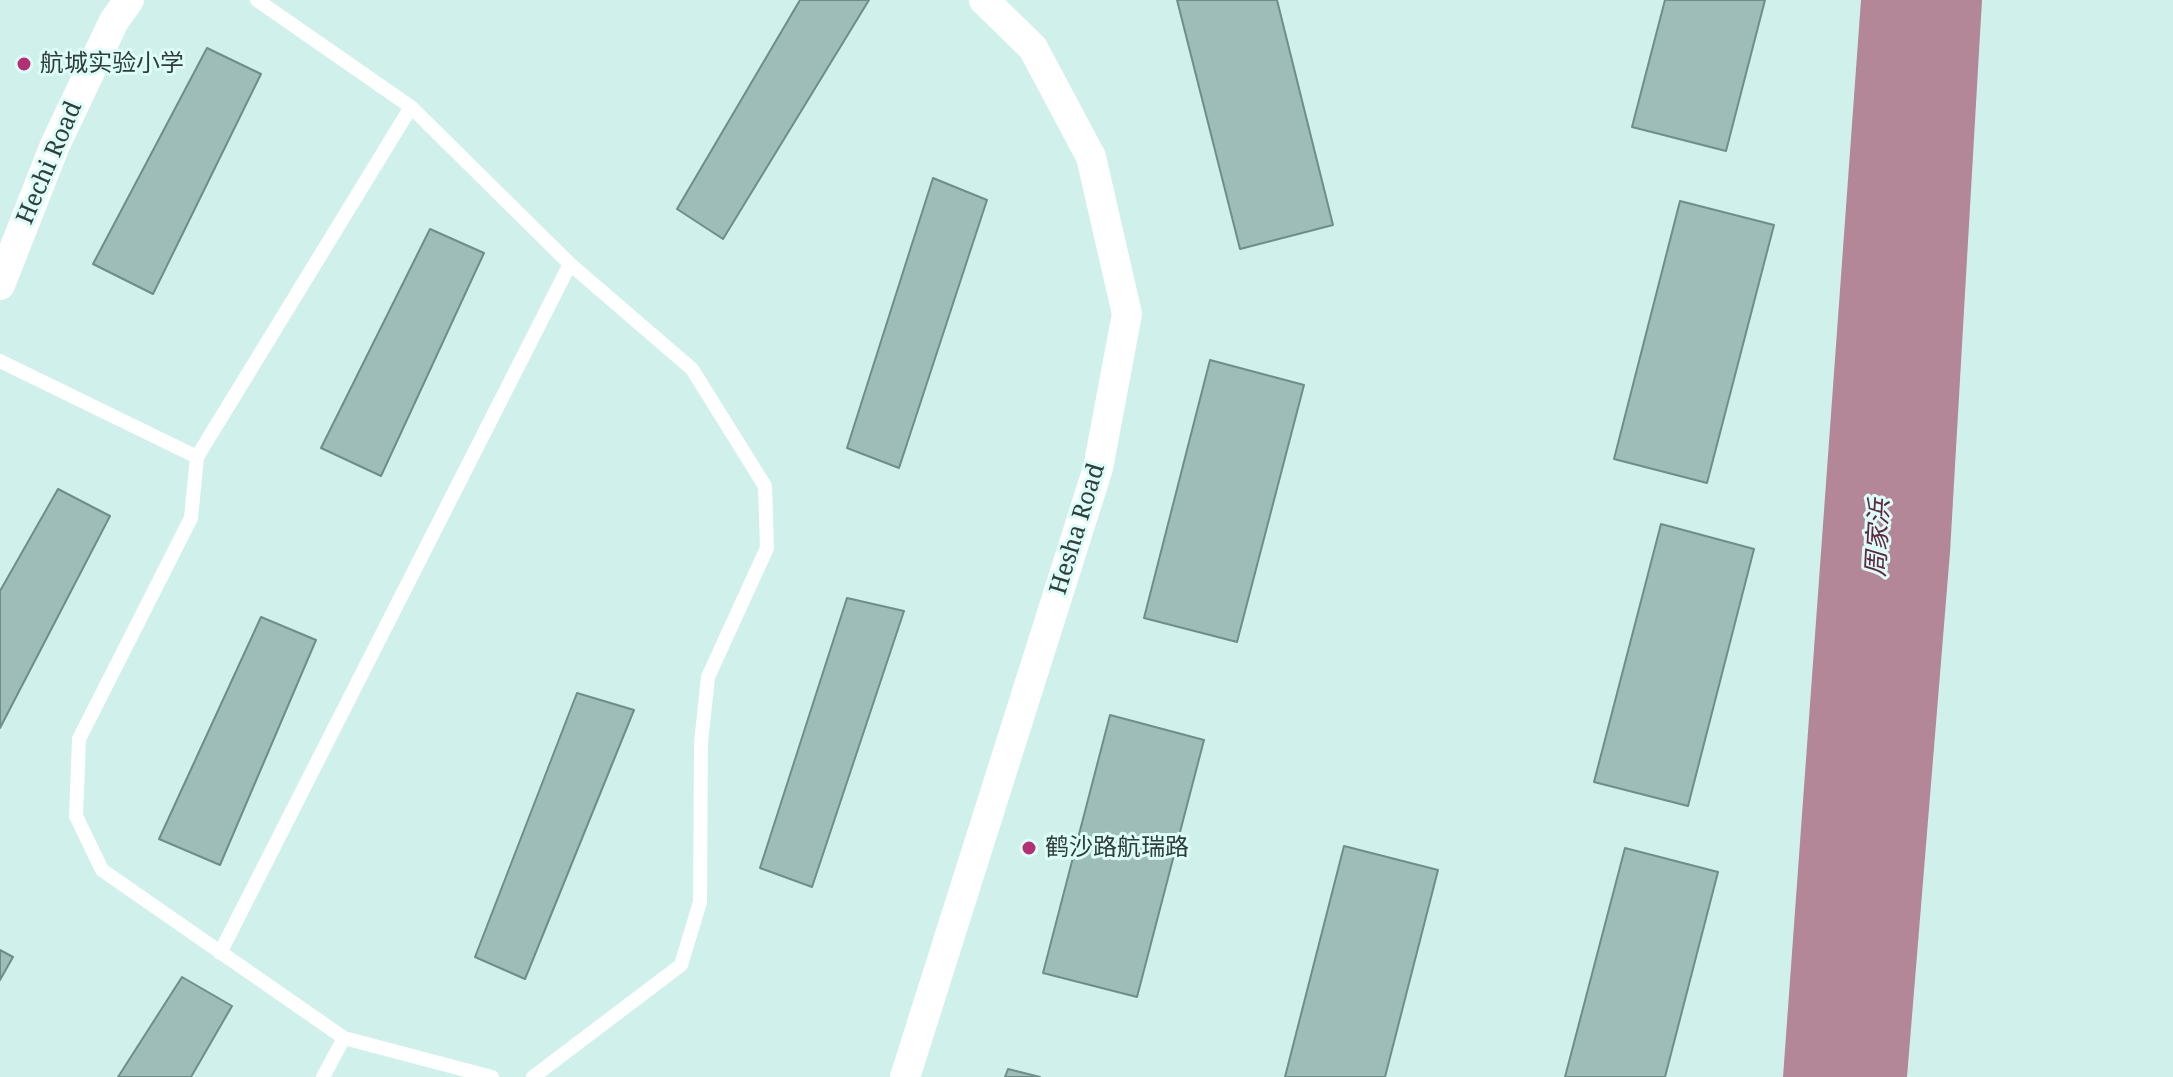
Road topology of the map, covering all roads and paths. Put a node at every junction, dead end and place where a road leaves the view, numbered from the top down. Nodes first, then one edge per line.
1 (129, 0) edge
2 (257, 0) edge
3 (984, 0) edge
4 (411, 107) junction
5 (570, 264) junction
6 (0, 285) edge
7 (0, 361) edge
8 (197, 457) junction
9 (220, 953) junction
10 (344, 1038) junction
11 (323, 1077) edge
12 (492, 1077) edge
13 (533, 1077) edge
14 (905, 1077) edge

1 - 6 street, Hechi Road
2 - 4 lane
3 - 14 street, Hesha Road
4 - 5 lane
4 - 8 lane
5 - 9 lane
5 - 13 lane
7 - 8 lane
8 - 9 lane
9 - 10 lane
10 - 11 lane
10 - 12 lane

